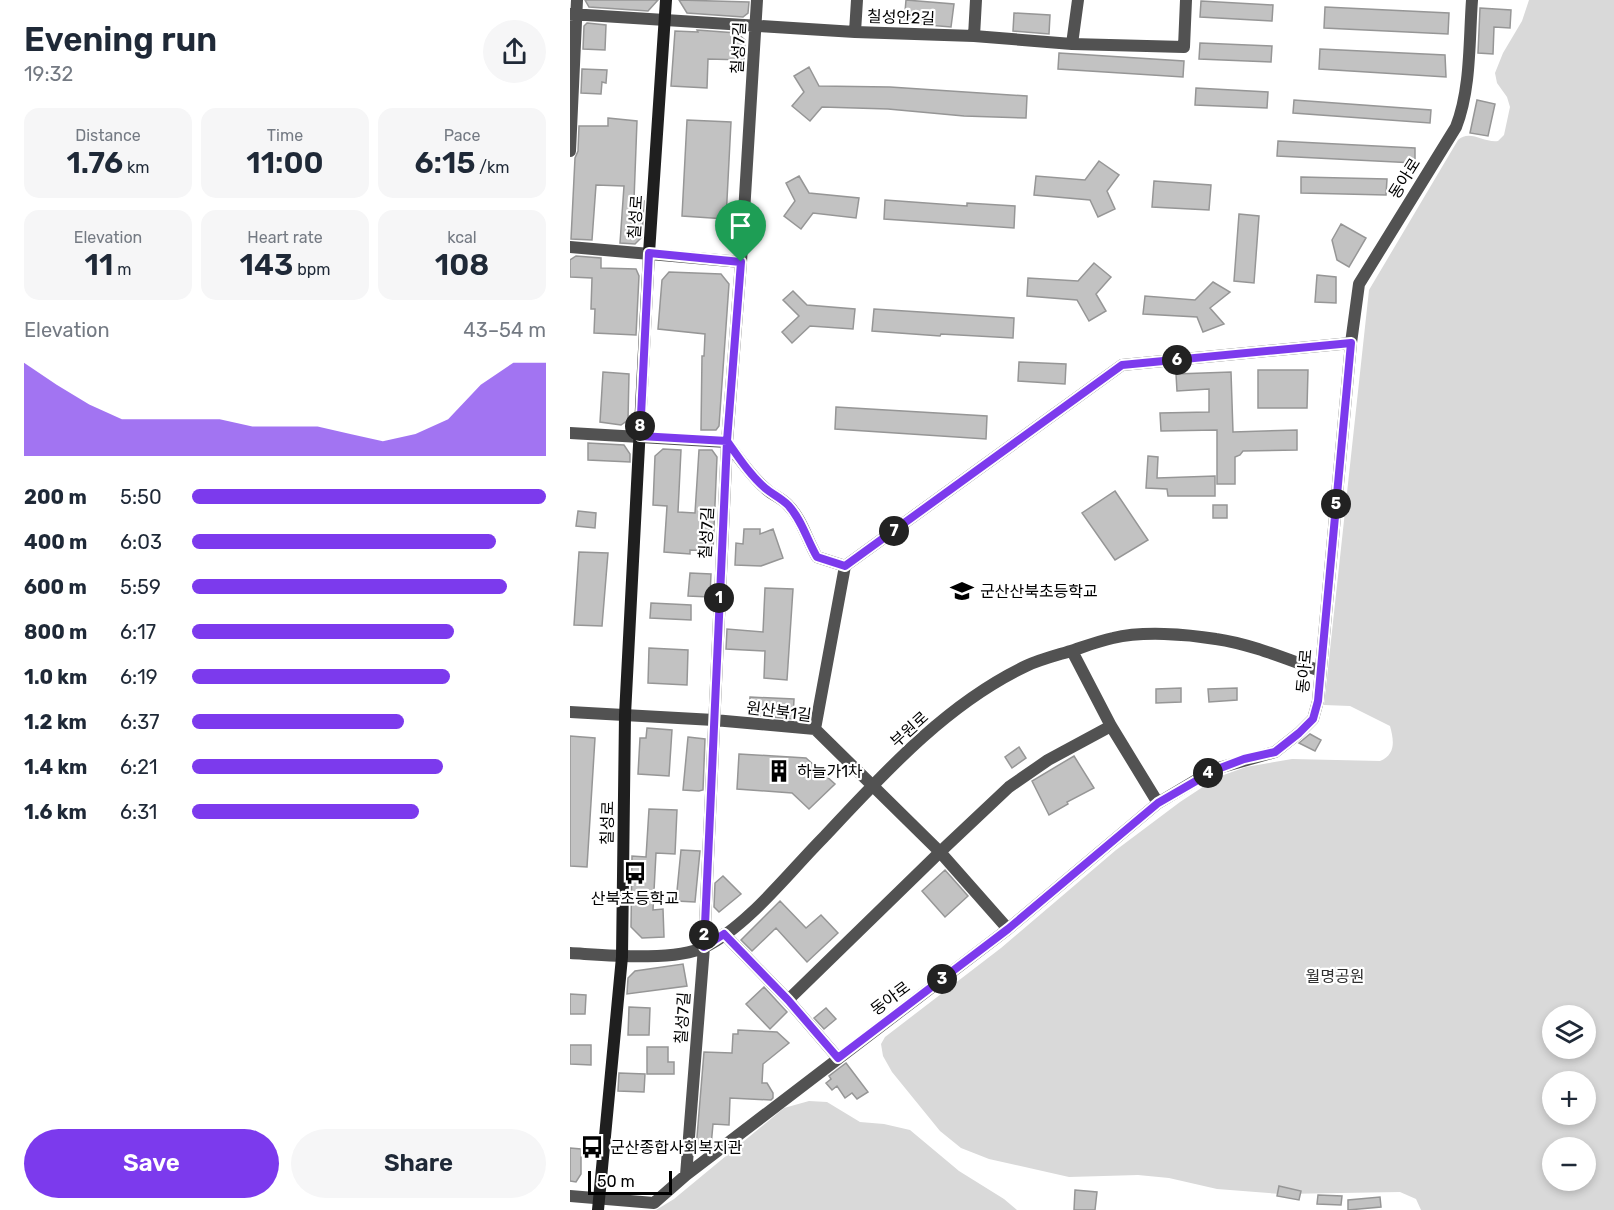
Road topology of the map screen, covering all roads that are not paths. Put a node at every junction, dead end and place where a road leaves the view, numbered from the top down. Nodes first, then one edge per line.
1 (577, 0) edge
2 (666, 0) edge
3 (757, 0) edge
4 (857, 0) edge
5 (976, 0) edge
6 (1078, 0) edge
7 (1186, 0) edge
8 (1472, 0) edge
9 (573, 14) edge
10 (665, 19) junction
11 (756, 25) junction
12 (855, 32) junction
13 (974, 36) junction
14 (1072, 44) junction
15 (570, 151) edge
16 (570, 247) edge
17 (649, 253) junction
18 (741, 262) junction
19 (1351, 343) junction
20 (570, 433) edge
21 (640, 436) junction
22 (727, 441) junction
23 (845, 566) junction
24 (1072, 651) junction
25 (1320, 670) junction
26 (570, 712) edge
27 (625, 715) junction
28 (714, 720) junction
29 (1111, 726) junction
30 (815, 729) junction
31 (871, 786) junction
32 (1158, 803) junction
33 (940, 852) junction
34 (1008, 929) junction
35 (724, 934) junction
36 (704, 947) junction
37 (570, 953) edge
38 (622, 957) junction
39 (788, 1000) junction
40 (838, 1058) junction
41 (686, 1175) junction
42 (570, 1196) edge
43 (598, 1205) edge

1 - 9 street
2 - 10 street, 칠성로
3 - 11 street, 칠성7길
4 - 12 street
5 - 13 street
6 - 14 street
7 - 14 street, 칠성안2길
8 - 19 street, 동아로
9 - 10 street, 칠성안2길
9 - 15 street
10 - 11 street, 칠성안2길
10 - 17 street, 칠성로
11 - 12 street, 칠성안2길
11 - 18 street, 칠성7길
12 - 13 street, 칠성안2길
13 - 14 street, 칠성안2길
16 - 17 street
17 - 18 street
17 - 21 street, 칠성로
18 - 22 street, 칠성7길
19 - 23 street
19 - 25 street, 동아로
20 - 21 street
21 - 22 street
21 - 27 street, 칠성로
22 - 23 street
22 - 28 street, 칠성7길
23 - 30 street
24 - 25 street, 부원로
24 - 29 street
24 - 31 street, 부원로
25 - 32 street, 동아로
26 - 27 street, 원산북1길
27 - 28 street, 원산북1길
27 - 38 street, 칠성로
28 - 30 street, 원산북1길
28 - 36 street, 칠성7길
29 - 32 street
29 - 33 street
30 - 31 street, 원산북1길
31 - 33 street, 원산북1길
31 - 35 street, 부원로
32 - 34 street, 동아로
33 - 34 street, 원산북1길
33 - 39 street
34 - 40 street, 동아로
35 - 36 street, 부원로
35 - 39 street
36 - 38 street, 부원로
36 - 41 street, 칠성7길
37 - 38 street, 부원로
38 - 43 street, 칠성로
39 - 40 street
40 - 41 street, 동아로
41 - 43 street, 동아로
42 - 43 street, 동아로

